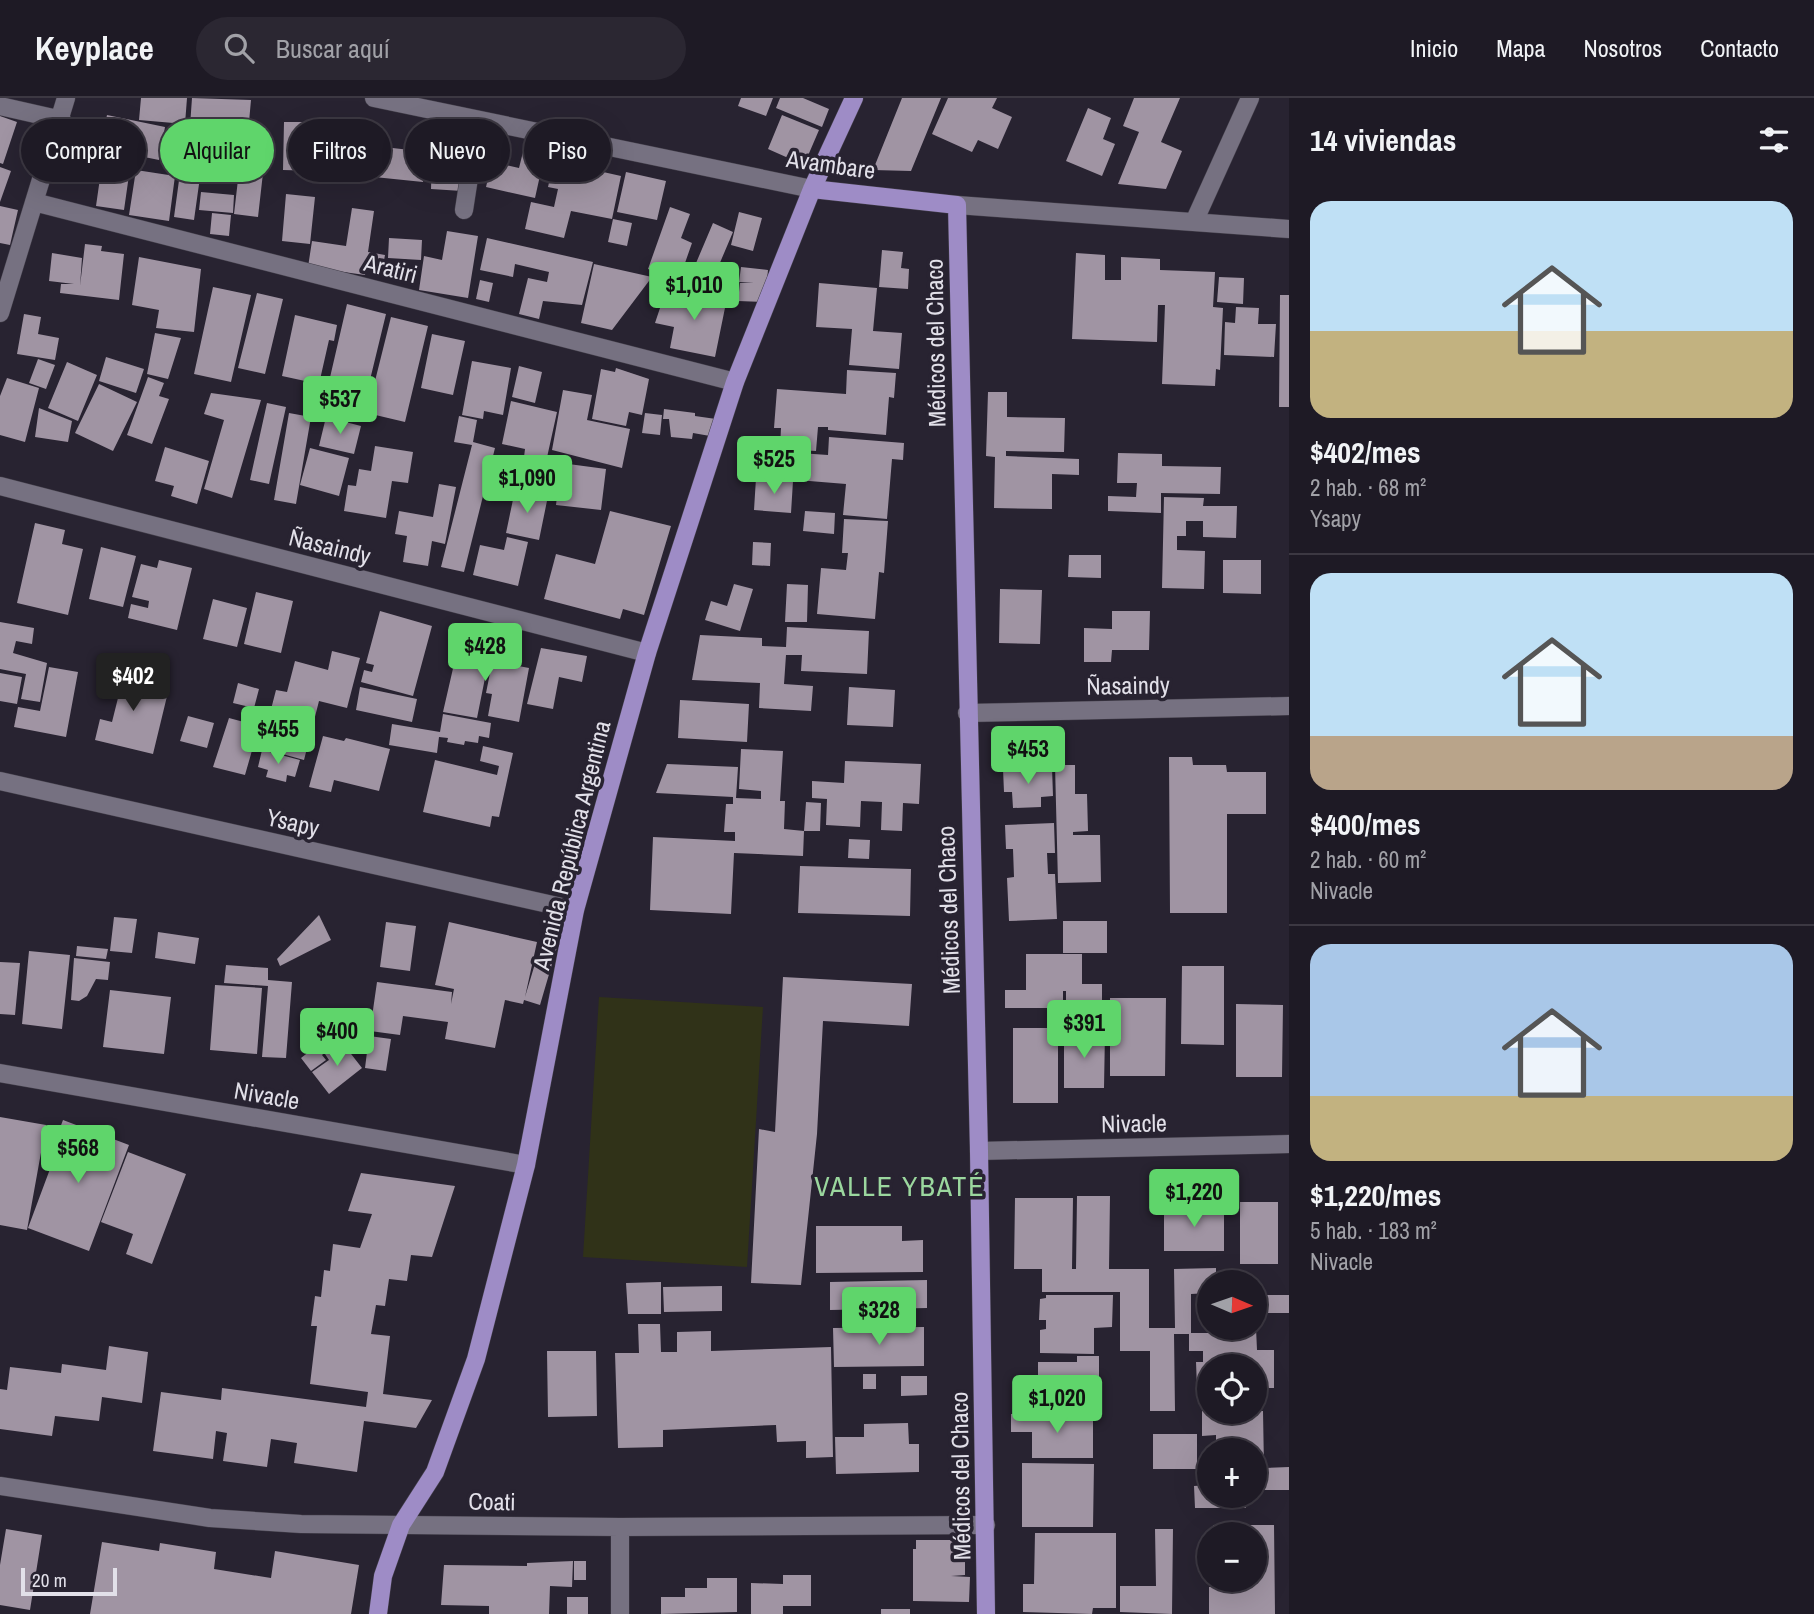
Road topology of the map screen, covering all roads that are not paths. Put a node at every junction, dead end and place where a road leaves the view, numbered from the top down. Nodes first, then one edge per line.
1 (66, 98) edge
2 (374, 98) edge
3 (854, 98) edge
4 (1250, 98) edge
5 (0, 106) edge
6 (58, 119) edge
7 (62, 119) edge
8 (473, 119) edge
9 (510, 127) edge
10 (41, 182) edge
11 (468, 182) edge
12 (812, 189) junction
13 (34, 202) junction
14 (957, 205) junction
15 (464, 210) dead end
16 (1194, 222) junction
17 (1289, 229) edge
18 (0, 313) edge
19 (735, 382) junction
20 (0, 486) edge
21 (647, 653) junction
22 (1289, 706) edge
23 (967, 713) junction
24 (0, 781) edge
25 (575, 910) junction
26 (0, 1073) edge
27 (1289, 1144) edge
28 (979, 1151) junction
29 (526, 1165) junction
30 (0, 1486) edge
31 (401, 1525) junction
32 (986, 1525) junction
33 (620, 1527) junction
34 (378, 1614) edge
35 (620, 1614) edge
36 (986, 1614) edge

1 - 7 street
2 - 8 street, Avambare
3 - 12 main road, Avenida República Argentina
4 - 16 street
5 - 6 street
9 - 12 street, Avambare
10 - 13 street
11 - 15 street
12 - 14 main road, Avambare
12 - 19 main road, Avenida República Argentina
13 - 18 street
13 - 19 street, Aratiri
14 - 16 street, Avambare
14 - 23 main road, Médicos del Chaco
16 - 17 street, Avambare
19 - 21 main road, Avenida República Argentina
20 - 21 street, Ñasaindy
21 - 25 main road, Avenida República Argentina
22 - 23 street, Ñasaindy
23 - 28 main road, Médicos del Chaco
24 - 25 street, Ysapy
25 - 29 main road, Avenida República Argentina
26 - 29 street, Nivacle
27 - 28 street, Nivacle
28 - 32 main road, Médicos del Chaco
29 - 31 main road, Avenida República Argentina
30 - 31 street, Coati
31 - 33 street, Coati
31 - 34 main road, Avenida República Argentina
32 - 33 street, Coati
32 - 36 main road, Médicos del Chaco
33 - 35 street

